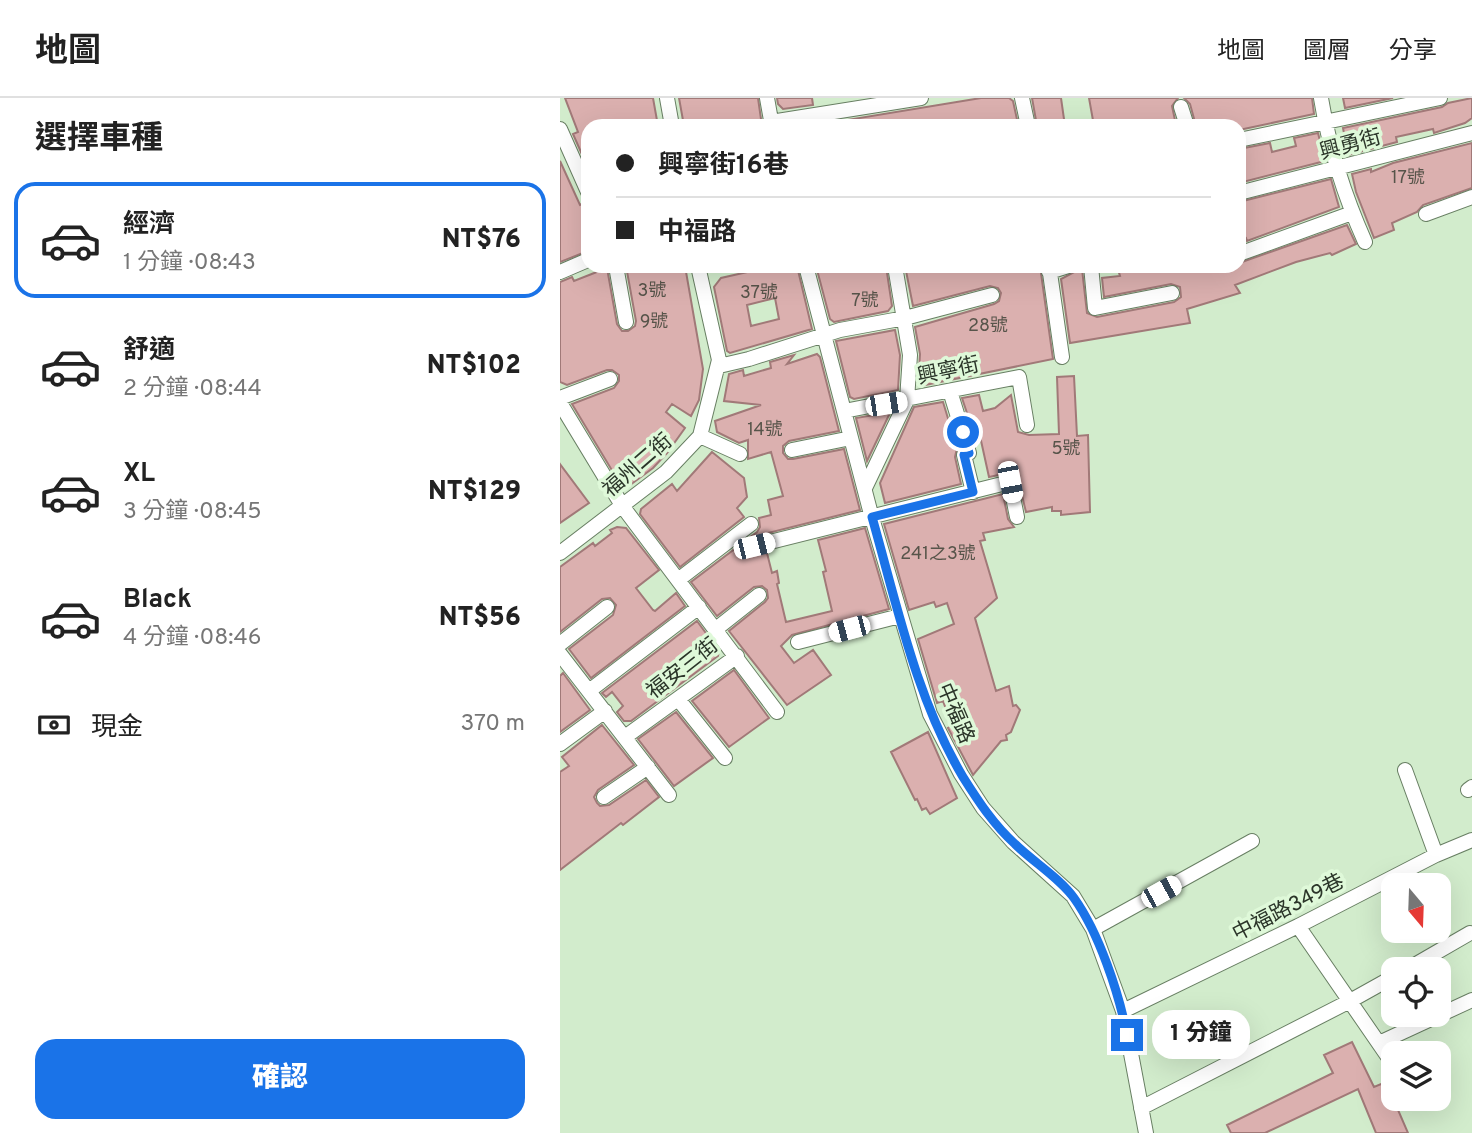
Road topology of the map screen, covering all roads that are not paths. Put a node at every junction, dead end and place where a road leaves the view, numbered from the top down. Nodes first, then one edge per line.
1 (667, 98) edge
2 (768, 98) edge
3 (921, 98) edge
4 (1022, 98) edge
5 (1321, 98) edge
6 (1440, 98) edge
7 (854, 103) edge
8 (1181, 107) dead end
9 (671, 119) edge
10 (771, 119) edge
11 (792, 119) edge
12 (1026, 119) edge
13 (1185, 119) edge
14 (1325, 122) junction
15 (560, 129) edge
16 (1472, 133) edge
17 (1246, 139) edge
18 (1339, 169) junction
19 (581, 176) edge
20 (1246, 191) edge
21 (1472, 197) edge
22 (1352, 213) junction
23 (1426, 214) dead end
24 (1366, 242) dead end
25 (1246, 251) edge
26 (581, 263) edge
27 (560, 272) edge
28 (617, 273) edge
29 (700, 273) edge
30 (808, 273) edge
31 (896, 273) edge
32 (1050, 273) edge
33 (1092, 273) edge
34 (1172, 293) dead end
35 (992, 295) dead end
36 (905, 318) junction
37 (626, 322) dead end
38 (823, 337) junction
39 (1062, 357) dead end
40 (719, 366) junction
41 (610, 379) dead end
42 (950, 391) junction
43 (560, 398) edge
44 (907, 400) junction
45 (560, 403) edge
46 (844, 411) junction
47 (1027, 425) dead end
48 (700, 436) junction
49 (851, 438) junction
50 (792, 450) dead end
51 (740, 454) dead end
52 (865, 488) junction
53 (973, 492) junction
54 (623, 507) junction
55 (872, 517) junction
56 (1017, 517) dead end
57 (751, 524) dead end
58 (754, 546) dead end
59 (560, 553) edge
60 (678, 580) junction
61 (759, 595) dead end
62 (607, 607) dead end
63 (699, 607) junction
64 (900, 616) junction
65 (716, 629) junction
66 (798, 642) dead end
67 (560, 644) edge
68 (737, 656) junction
69 (562, 661) edge
70 (589, 691) junction
71 (678, 699) junction
72 (605, 711) junction
73 (777, 712) dead end
74 (625, 737) junction
75 (560, 744) edge
76 (725, 758) dead end
77 (648, 767) junction
78 (1405, 769) dead end
79 (669, 795) dead end
80 (604, 797) dead end
81 (1472, 840) edge
82 (1252, 841) dead end
83 (1436, 855) junction
84 (1298, 926) junction
85 (1093, 929) junction
86 (1470, 933) dead end
87 (1428, 957) edge
88 (1381, 984) edge
89 (1472, 1000) edge
90 (1350, 1002) junction
91 (1123, 1011) junction
92 (1379, 1043) junction
93 (1381, 1046) edge
94 (1142, 1108) junction
95 (1146, 1133) edge

1 - 9 street
2 - 10 street
3 - 7 street
4 - 12 street
5 - 14 street
6 - 14 street
7 - 11 street
8 - 13 street
14 - 17 street
14 - 18 street
15 - 19 street
16 - 18 street, 興勇街
18 - 20 street, 興勇街
18 - 22 street
21 - 23 street
22 - 24 street
22 - 25 street
26 - 27 street
28 - 37 street
29 - 40 street, 福州二街
30 - 38 street, 中福路
31 - 36 street
32 - 39 street
33 - 34 street
35 - 36 street
36 - 38 street
36 - 44 street
38 - 40 street
38 - 46 street, 中福路
40 - 48 street, 福州二街
41 - 43 street
42 - 44 street, 興寧街
42 - 47 street, 興寧街
42 - 53 street
44 - 46 street, 興寧街
44 - 52 street
45 - 54 street, 福安三街
46 - 49 street, 中福路
48 - 51 street
48 - 54 street, 福州二街
49 - 50 street
49 - 52 street, 中福路
52 - 55 street, 中福路
53 - 55 street
53 - 56 street
54 - 59 street, 福州二街
54 - 60 street, 福安三街
55 - 58 street
55 - 64 street, 中福路
57 - 60 street
60 - 63 street, 福安三街
61 - 65 street
62 - 67 street
63 - 65 street, 福安三街
63 - 70 street
64 - 66 street
64 - 85 street, 中福路
65 - 68 street, 福安三街
68 - 71 street, 福安三街
68 - 73 street
69 - 70 street
70 - 72 street
71 - 74 street, 福安三街
71 - 76 street
72 - 74 street
72 - 75 street
74 - 77 street
77 - 79 street
77 - 80 street
78 - 83 street
81 - 83 street, 中福路349巷
82 - 85 street
83 - 84 street, 中福路349巷
84 - 90 street
84 - 91 street, 中福路349巷
85 - 91 street, 中福路
86 - 87 street
88 - 90 street
89 - 92 street
90 - 92 street
90 - 94 street
91 - 94 street, 中福路
92 - 93 street
94 - 95 street, 中福路

